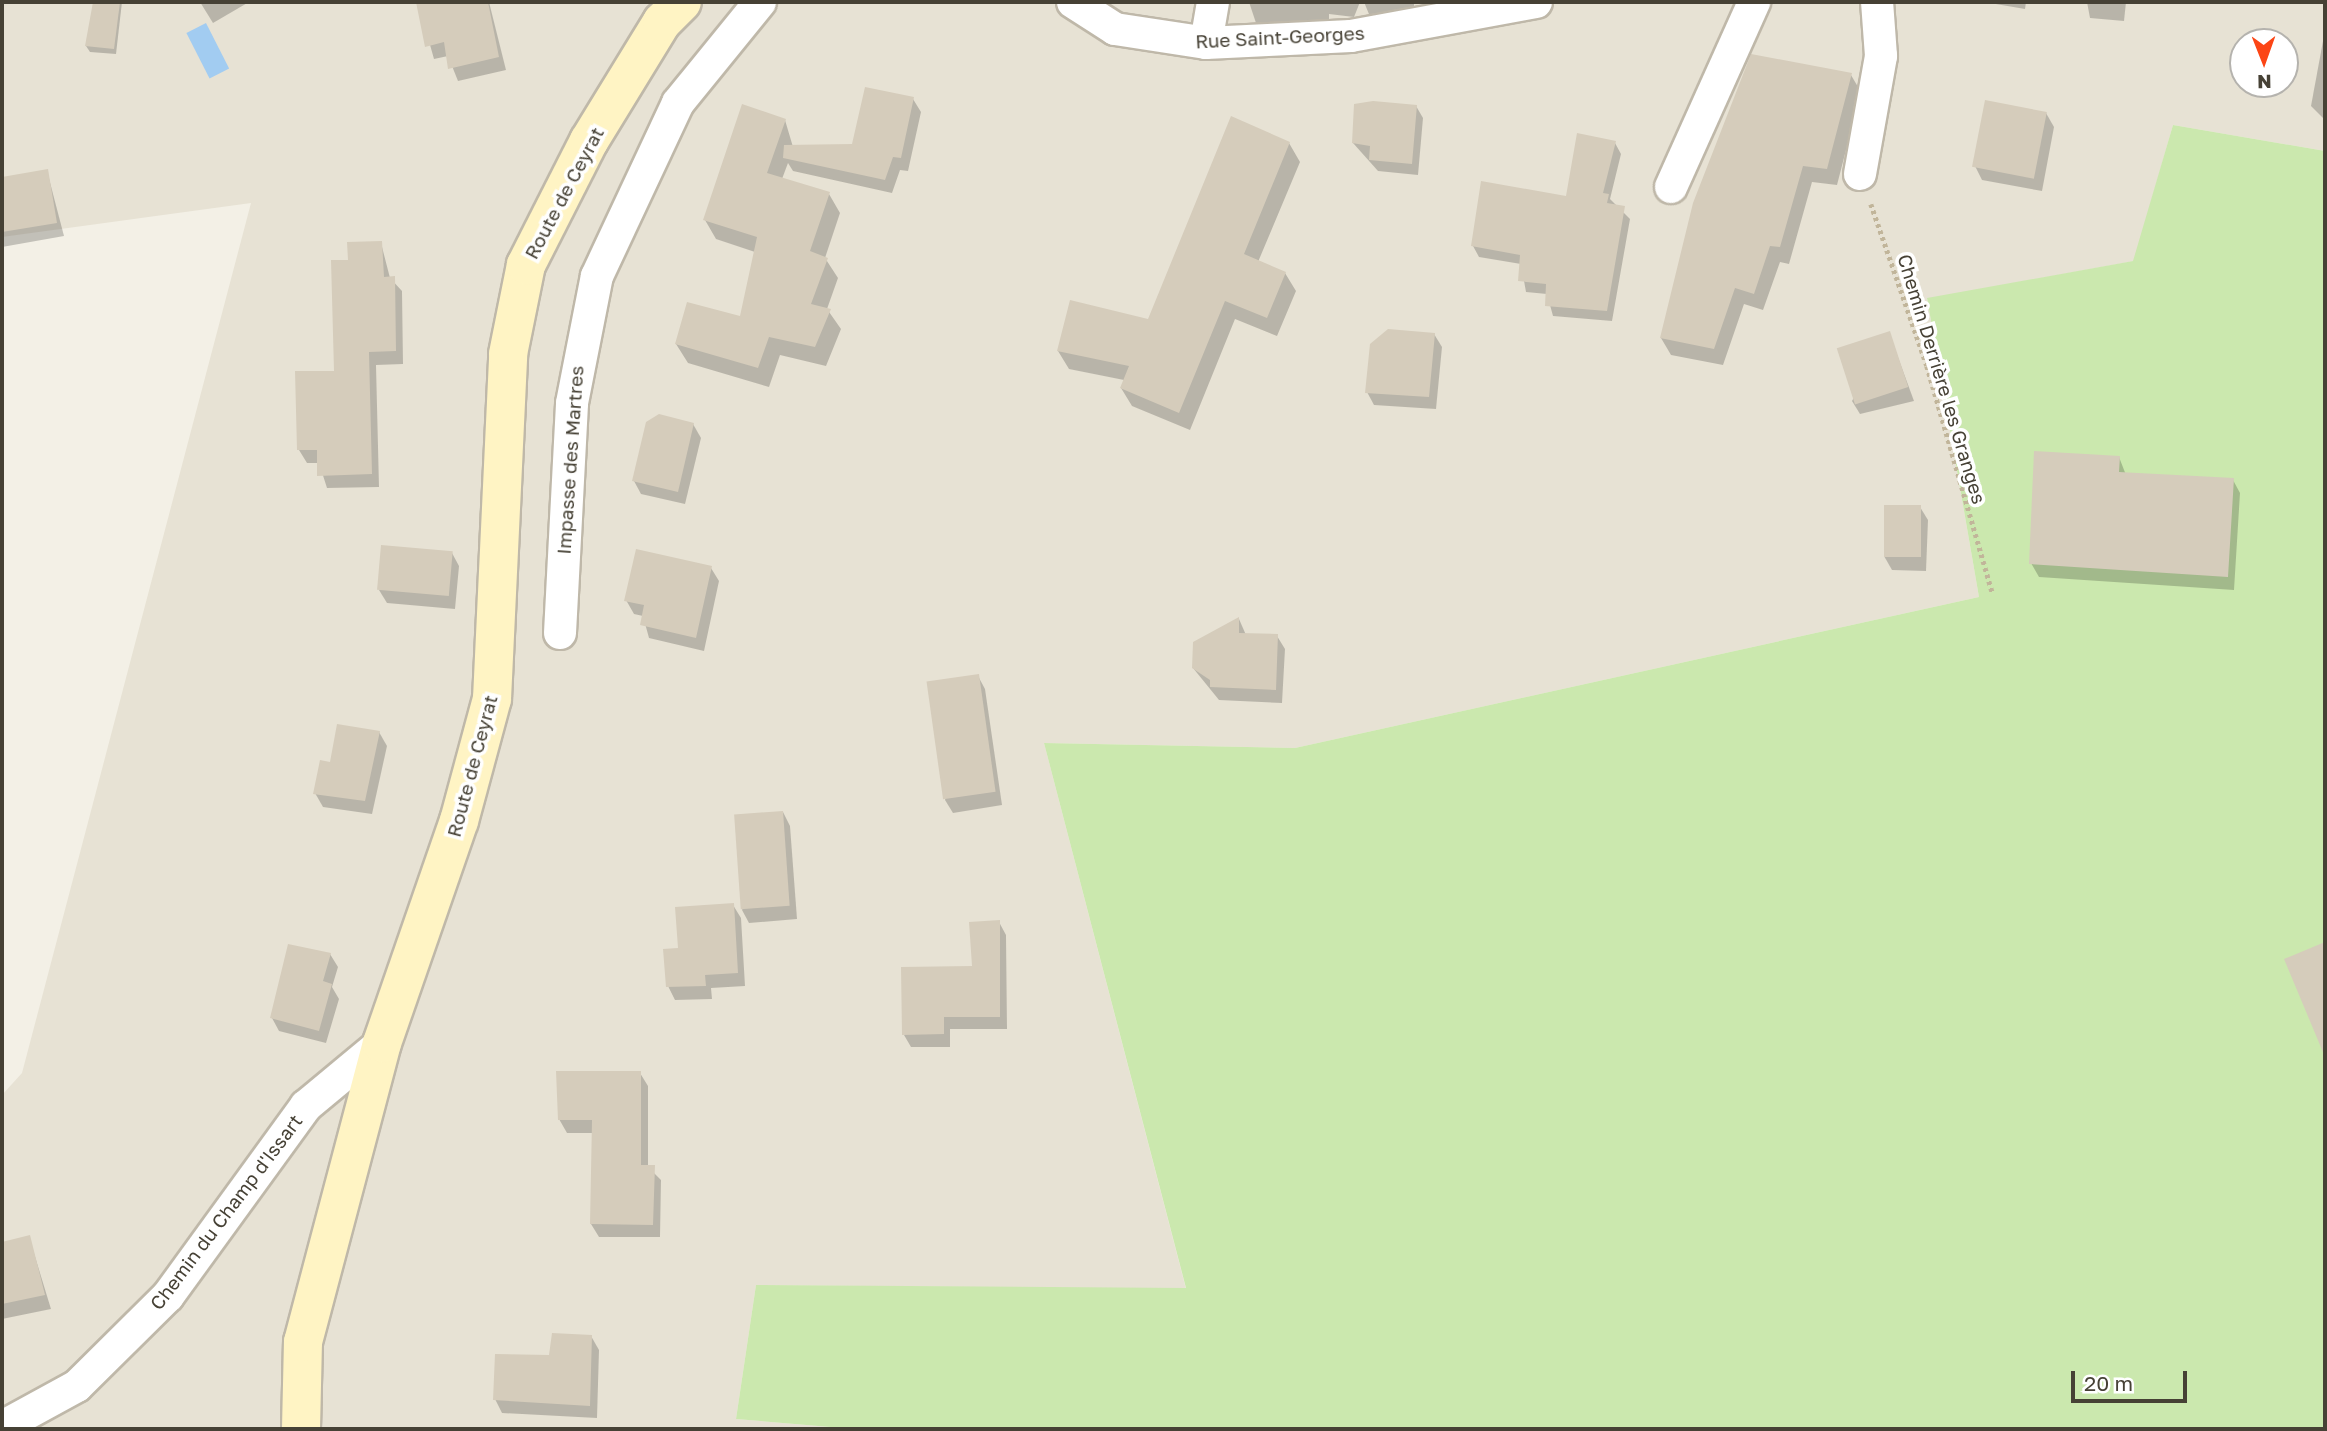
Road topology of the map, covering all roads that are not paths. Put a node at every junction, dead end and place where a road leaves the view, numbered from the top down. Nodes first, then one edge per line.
1 (682, 2) edge
2 (760, 2) edge
3 (1073, 2) edge
4 (1213, 2) edge
5 (1536, 2) edge
6 (1754, 2) edge
7 (1877, 2) edge
8 (1206, 43) junction
9 (1860, 174) road end
10 (1671, 187) dead end
11 (560, 633) dead end
12 (382, 1043) junction
13 (2, 1427) edge
14 (301, 1429) edge

1 - 12 street, Route de Ceyrat
2 - 11 street, Impasse des Martres
3 - 8 street, Rue Saint-Georges
4 - 8 street
5 - 8 street, Rue Saint-Georges
6 - 10 street
7 - 9 street
12 - 13 street, Chemin du Champ d'Issart
12 - 14 street, Route de Ceyrat

